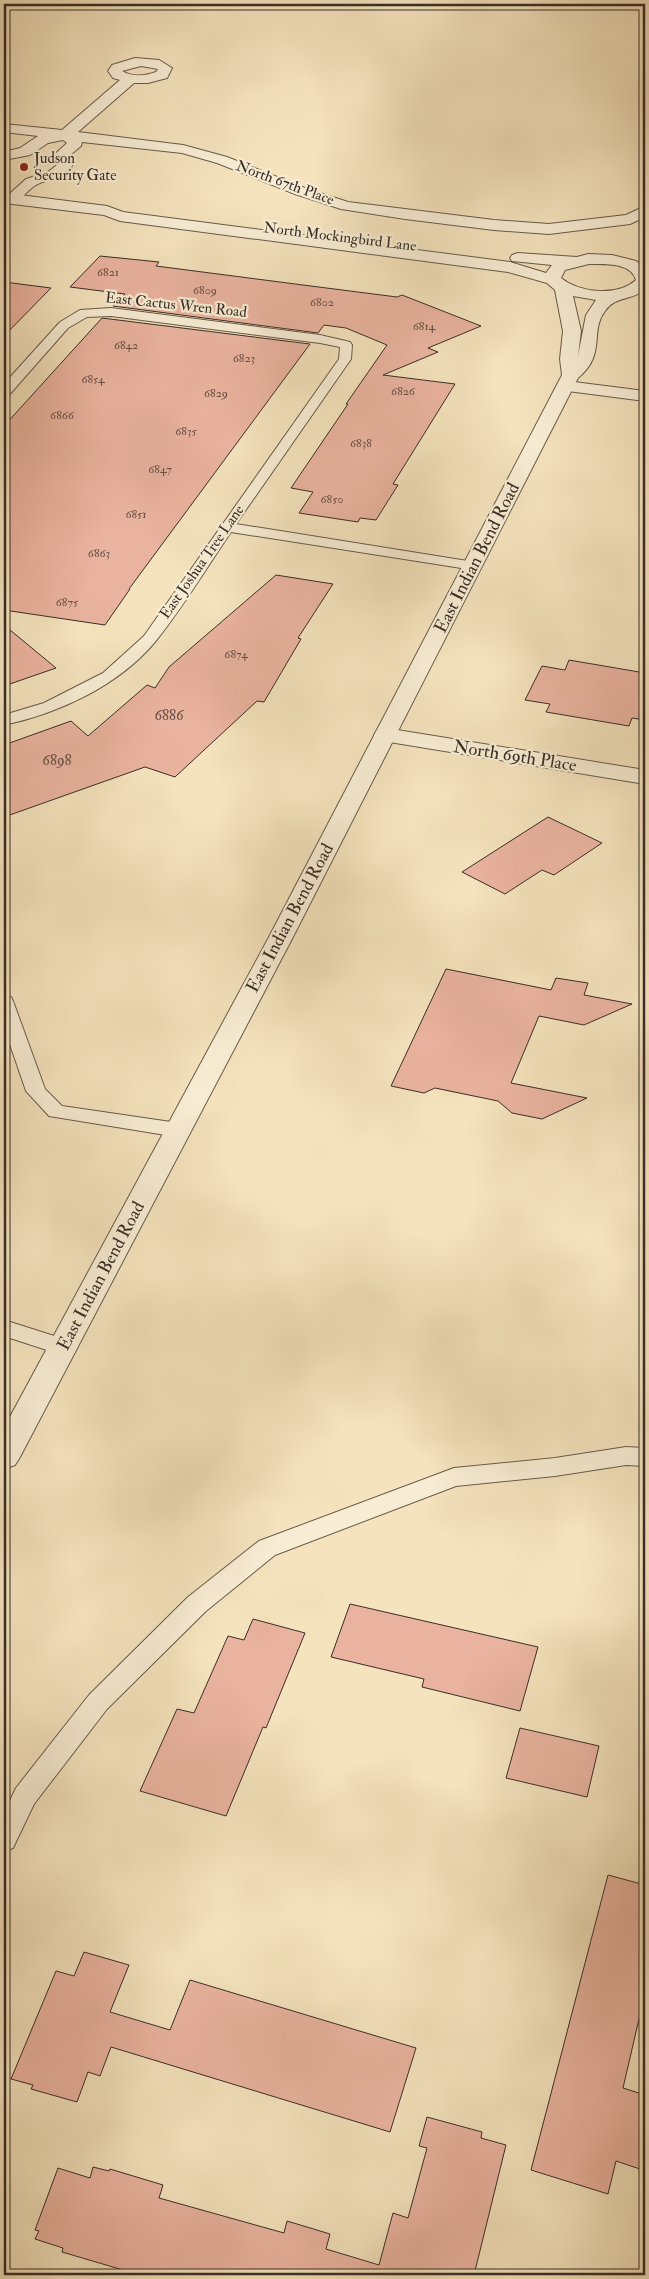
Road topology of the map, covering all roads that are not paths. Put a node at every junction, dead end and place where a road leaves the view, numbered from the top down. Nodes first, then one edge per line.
1 (130, 79) dead end
2 (4, 128) edge
3 (66, 134) junction
4 (25, 152) junction
5 (61, 155) junction
6 (4, 156) edge
7 (6, 198) edge
8 (107, 212) junction
9 (645, 212) edge
10 (574, 261) junction
11 (643, 271) edge
12 (558, 284) junction
13 (639, 290) edge
14 (612, 295) junction
15 (346, 345) joint
16 (568, 380) junction
17 (4, 392) edge
18 (645, 396) edge
19 (227, 527) junction
20 (474, 566) junction
21 (4, 720) edge
22 (386, 735) junction
23 (645, 777) edge
24 (4, 1001) edge
25 (178, 1130) junction
26 (4, 1328) edge
27 (62, 1347) junction
28 (4, 1457) edge
29 (645, 1457) edge
30 (4, 1840) edge

1 - 3 street
2 - 3 street, North 67th Place
3 - 4 street
3 - 5 street
3 - 9 street, North 67th Place
4 - 5 street
4 - 6 street
5 - 7 street
7 - 8 street, North Mockingbird Lane
8 - 10 street, North Mockingbird Lane
8 - 12 street, North Mockingbird Lane
10 - 11 street, North Mockingbird Lane
10 - 12 street, North Mockingbird Lane
11 - 13 street, North Mockingbird Lane
12 - 14 street, North Mockingbird Lane
12 - 16 street, East Indian Bend Road
13 - 14 street, North Mockingbird Lane
14 - 16 street, East Indian Bend Road
15 - 17 lane, East Cactus Wren Road
15 - 19 lane, East Joshua Tree Lane
16 - 18 street
16 - 20 street, East Indian Bend Road
19 - 20 lane
19 - 21 lane, East Joshua Tree Lane
20 - 22 street, East Indian Bend Road
22 - 23 street, North 69th Place
22 - 25 street, East Indian Bend Road
24 - 25 lane
25 - 27 street, East Indian Bend Road
26 - 27 lane
27 - 28 street, East Indian Bend Road
29 - 30 lane

